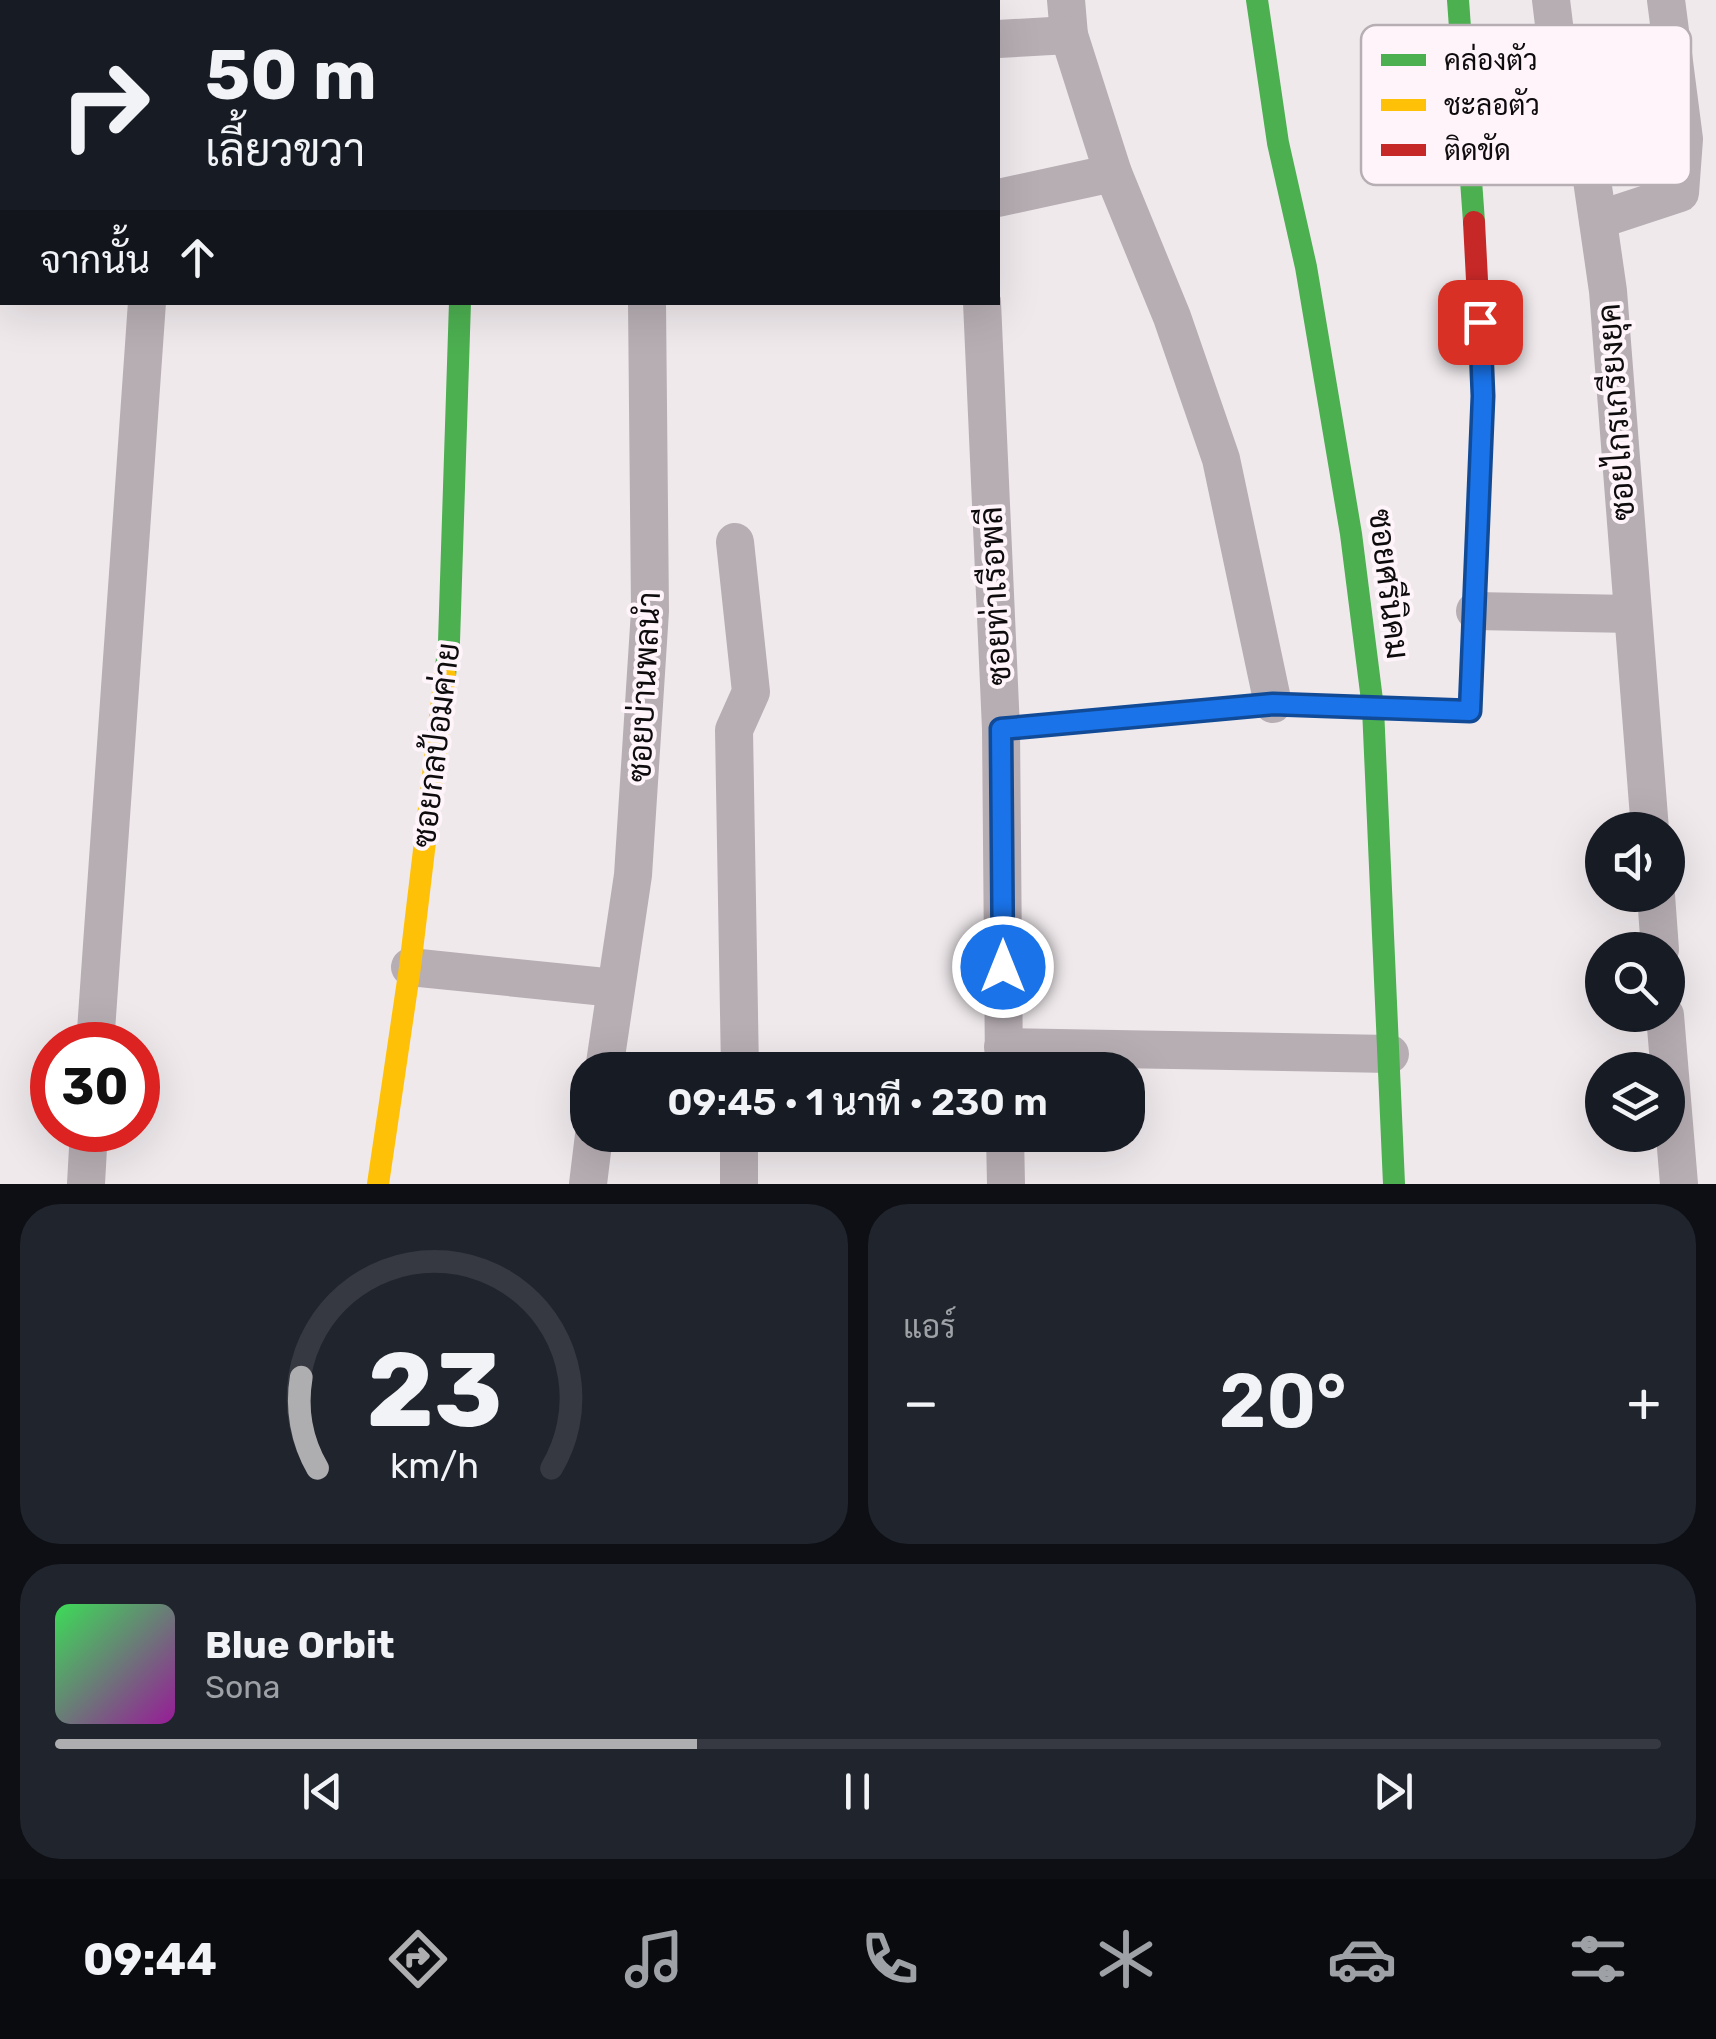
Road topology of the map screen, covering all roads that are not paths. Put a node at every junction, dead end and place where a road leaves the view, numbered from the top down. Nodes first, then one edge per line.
1 (1257, 0) edge
2 (1458, 0) edge
3 (1551, 0) edge
4 (1666, 0) edge
5 (1068, 18) edge
6 (1460, 25) edge
7 (1554, 25) edge
8 (1669, 25) edge
9 (1000, 39) edge
10 (1114, 173) junction
11 (1472, 185) edge
12 (1593, 185) edge
13 (1681, 185) edge
14 (1000, 198) edge
15 (1598, 220) junction
16 (147, 305) edge
17 (460, 305) edge
18 (647, 305) edge
19 (982, 305) edge
20 (735, 542) dead end
21 (1474, 611) junction
22 (1632, 614) junction
23 (1273, 704) junction
24 (1372, 708) junction
25 (1001, 729) junction
26 (1648, 812) edge
27 (410, 967) junction
28 (615, 988) junction
29 (97, 1022) edge
30 (1666, 1032) edge
31 (606, 1052) edge
32 (740, 1052) edge
33 (1004, 1052) edge
34 (1390, 1054) junction
35 (1145, 1057) edge
36 (88, 1152) edge
37 (592, 1152) edge
38 (740, 1152) edge
39 (1005, 1152) edge
40 (86, 1184) edge
41 (378, 1184) edge
42 (588, 1184) edge
43 (739, 1184) edge
44 (1006, 1184) edge
45 (1394, 1184) edge
46 (1679, 1184) edge

1 - 24 street, ซอยศรีนิคม
2 - 6 street
3 - 7 street, ซอยไกรเกรียงยุค
4 - 8 street
5 - 9 street
5 - 10 street
10 - 14 street
10 - 23 street
11 - 21 street
12 - 15 street, ซอยไกรเกรียงยุค
13 - 15 street
15 - 22 street, ซอยไกรเกรียงยุค
16 - 29 street
17 - 27 street, ซอยกลป้อมค่าย
18 - 28 street, ซอยบ่านพลนำ
19 - 25 street, ซอยท่าเรือพลี
20 - 32 street
21 - 22 street
21 - 24 street
22 - 26 street, ซอยไกรเกรียงยุค
23 - 24 street
23 - 25 street
24 - 34 street, ซอยศรีนิคม
25 - 33 street, ซอยท่าเรือพลี
27 - 28 street
27 - 41 street, ซอยกลป้อมค่าย
28 - 31 street, ซอยบ่านพลนำ
30 - 46 street
34 - 35 street
34 - 45 street, ซอยศรีนิคม
36 - 40 street
37 - 42 street
38 - 43 street
39 - 44 street

